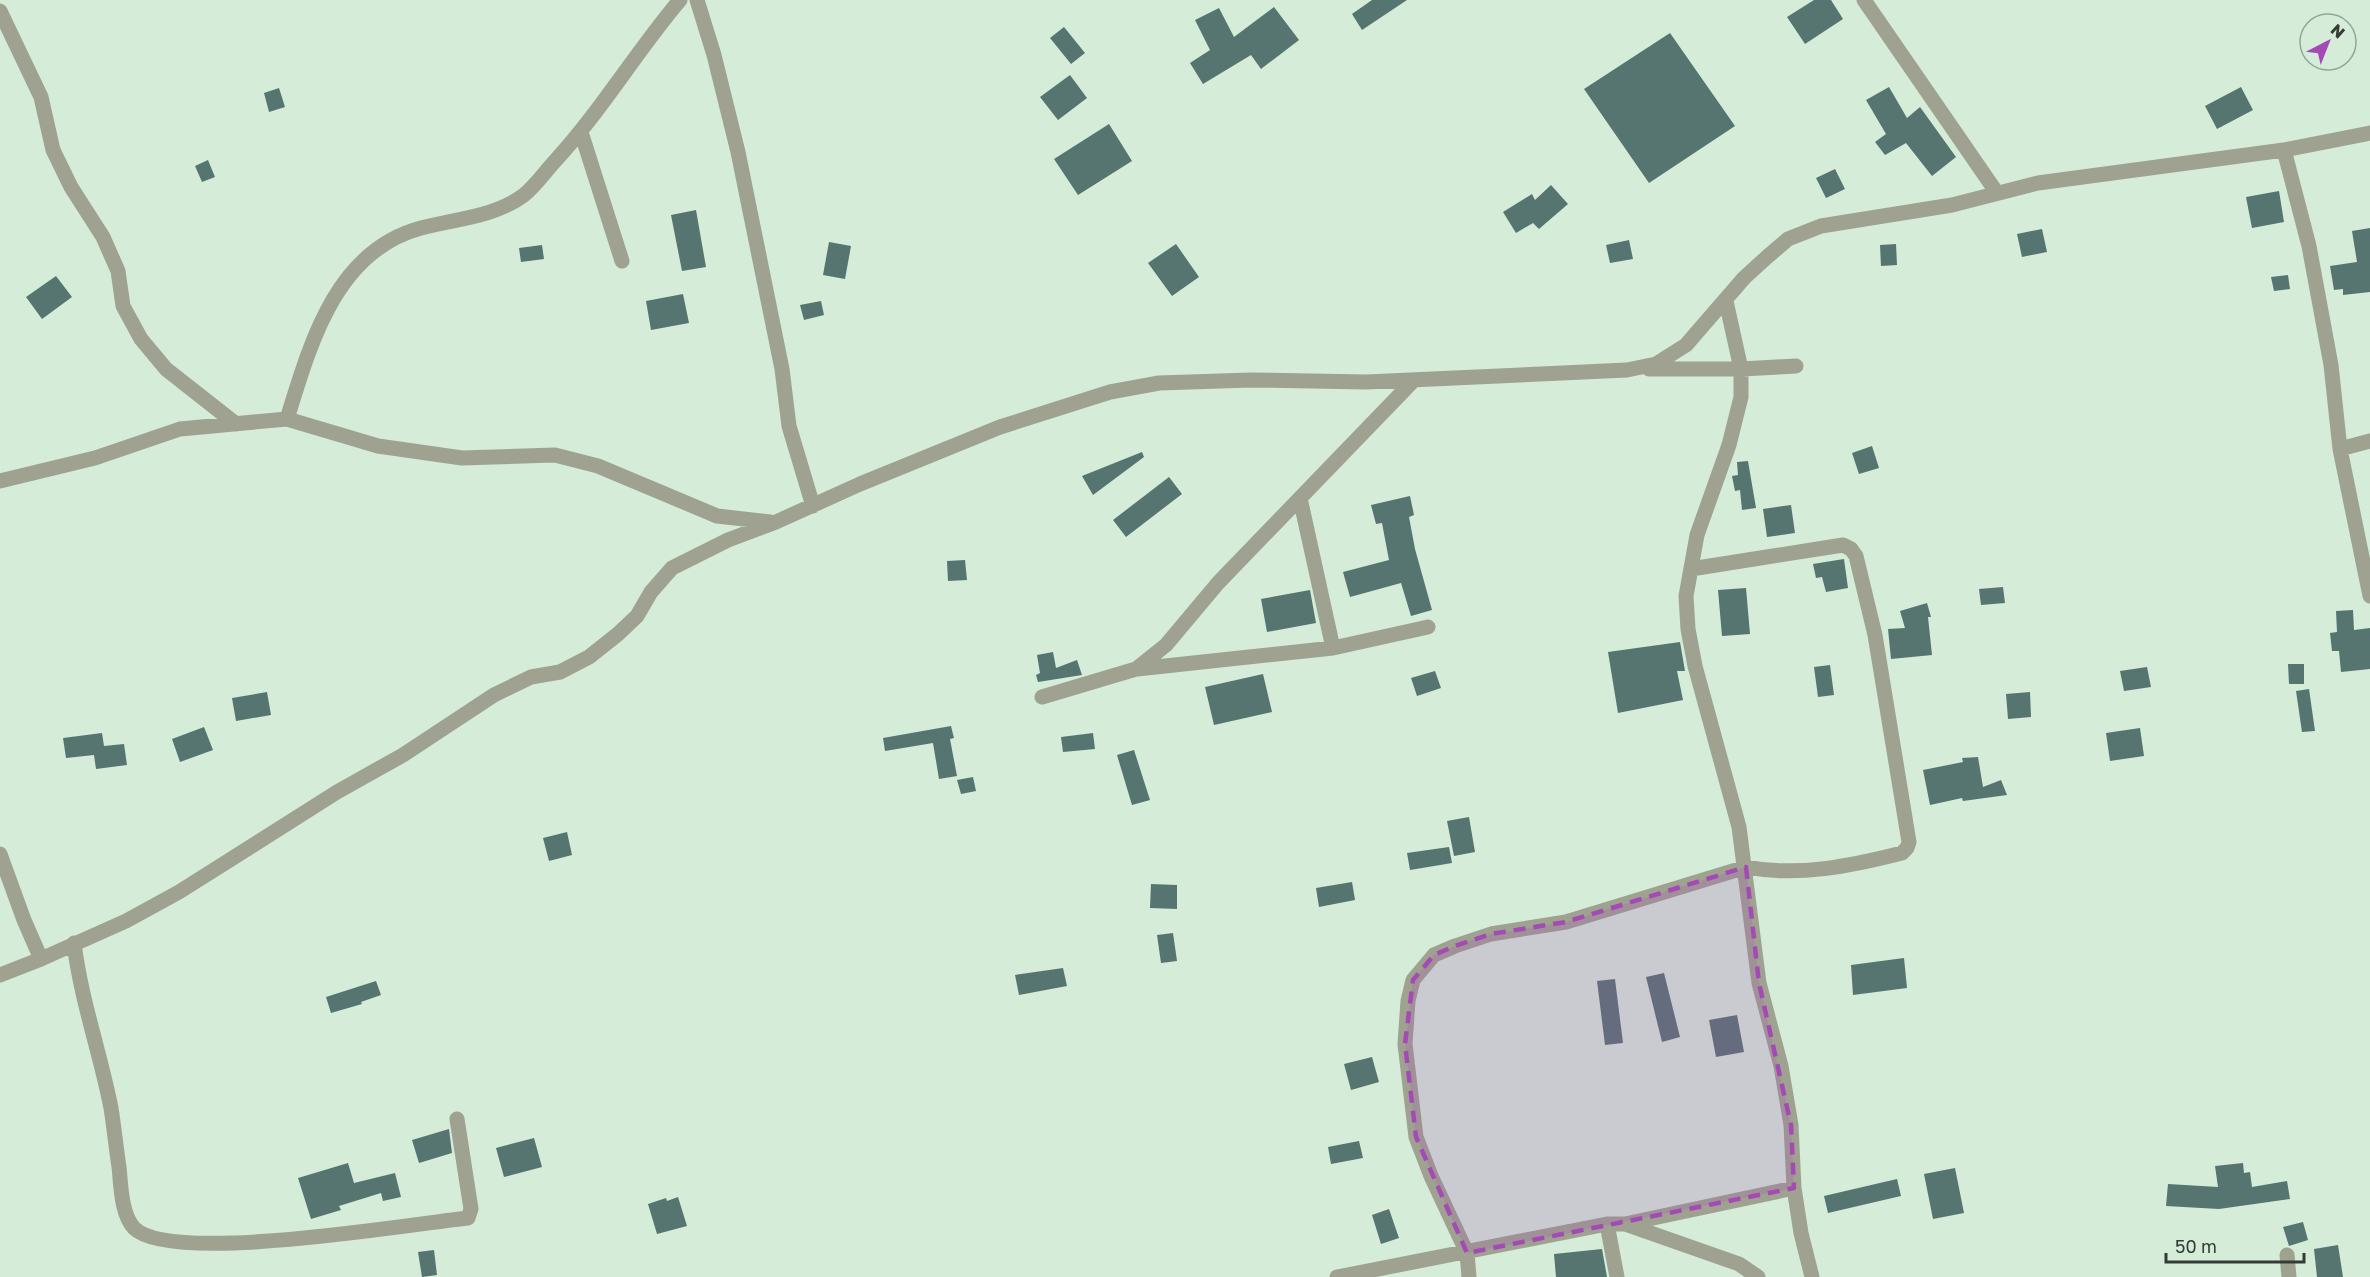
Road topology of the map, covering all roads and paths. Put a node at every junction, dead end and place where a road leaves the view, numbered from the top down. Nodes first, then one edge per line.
1 (680, 0) edge
2 (697, 0) edge
3 (1864, 0) edge
4 (0, 11) edge
5 (581, 132) junction
6 (2370, 133) edge
7 (2284, 150) junction
8 (1997, 193) junction
9 (622, 261) dead end
10 (1725, 301) junction
11 (1796, 366) dead end
12 (1741, 369) junction
13 (1627, 370) junction
14 (1414, 380) junction
15 (287, 420) junction
16 (236, 424) junction
17 (2370, 441) edge
18 (2340, 449) junction
19 (0, 481) edge
20 (1300, 498) junction
21 (813, 506) junction
22 (776, 522) junction
23 (1691, 569) junction
24 (2370, 596) edge
25 (1428, 627) dead end
26 (1333, 648) junction
27 (1136, 669) junction
28 (1042, 697) dead end
29 (0, 855) edge
30 (1746, 867) junction
31 (74, 943) junction
32 (41, 959) junction
33 (0, 975) edge
34 (456, 1119) dead end
35 (1794, 1188) junction
36 (1607, 1224) junction
37 (1625, 1224) junction
38 (1467, 1252) junction
39 (2287, 1255) dead end
40 (1337, 1277) edge
41 (1469, 1277) edge
42 (1617, 1277) edge
43 (1758, 1277) edge
44 (1812, 1277) edge
45 (2289, 1277) edge

1 - 5 street
2 - 21 street
3 - 8 street
4 - 16 street
5 - 9 street
5 - 15 street
6 - 7 street
7 - 8 street
7 - 18 street
8 - 10 street
10 - 12 street
10 - 13 street
11 - 12 street
12 - 13 street
12 - 23 street
13 - 14 street
14 - 20 street
14 - 21 street
15 - 16 street
15 - 22 street
16 - 19 street
17 - 18 street
18 - 24 street
20 - 26 street
20 - 27 street
21 - 22 street
22 - 31 street
23 - 30 street
23 - 30 street
25 - 26 street
26 - 27 street
27 - 28 street
29 - 32 street
30 - 35 street
30 - 38 street
31 - 32 street
31 - 34 street
32 - 33 street
35 - 37 street
35 - 44 street
36 - 37 street
36 - 38 street
36 - 42 street
37 - 43 street
38 - 40 street
38 - 41 street
39 - 45 street

